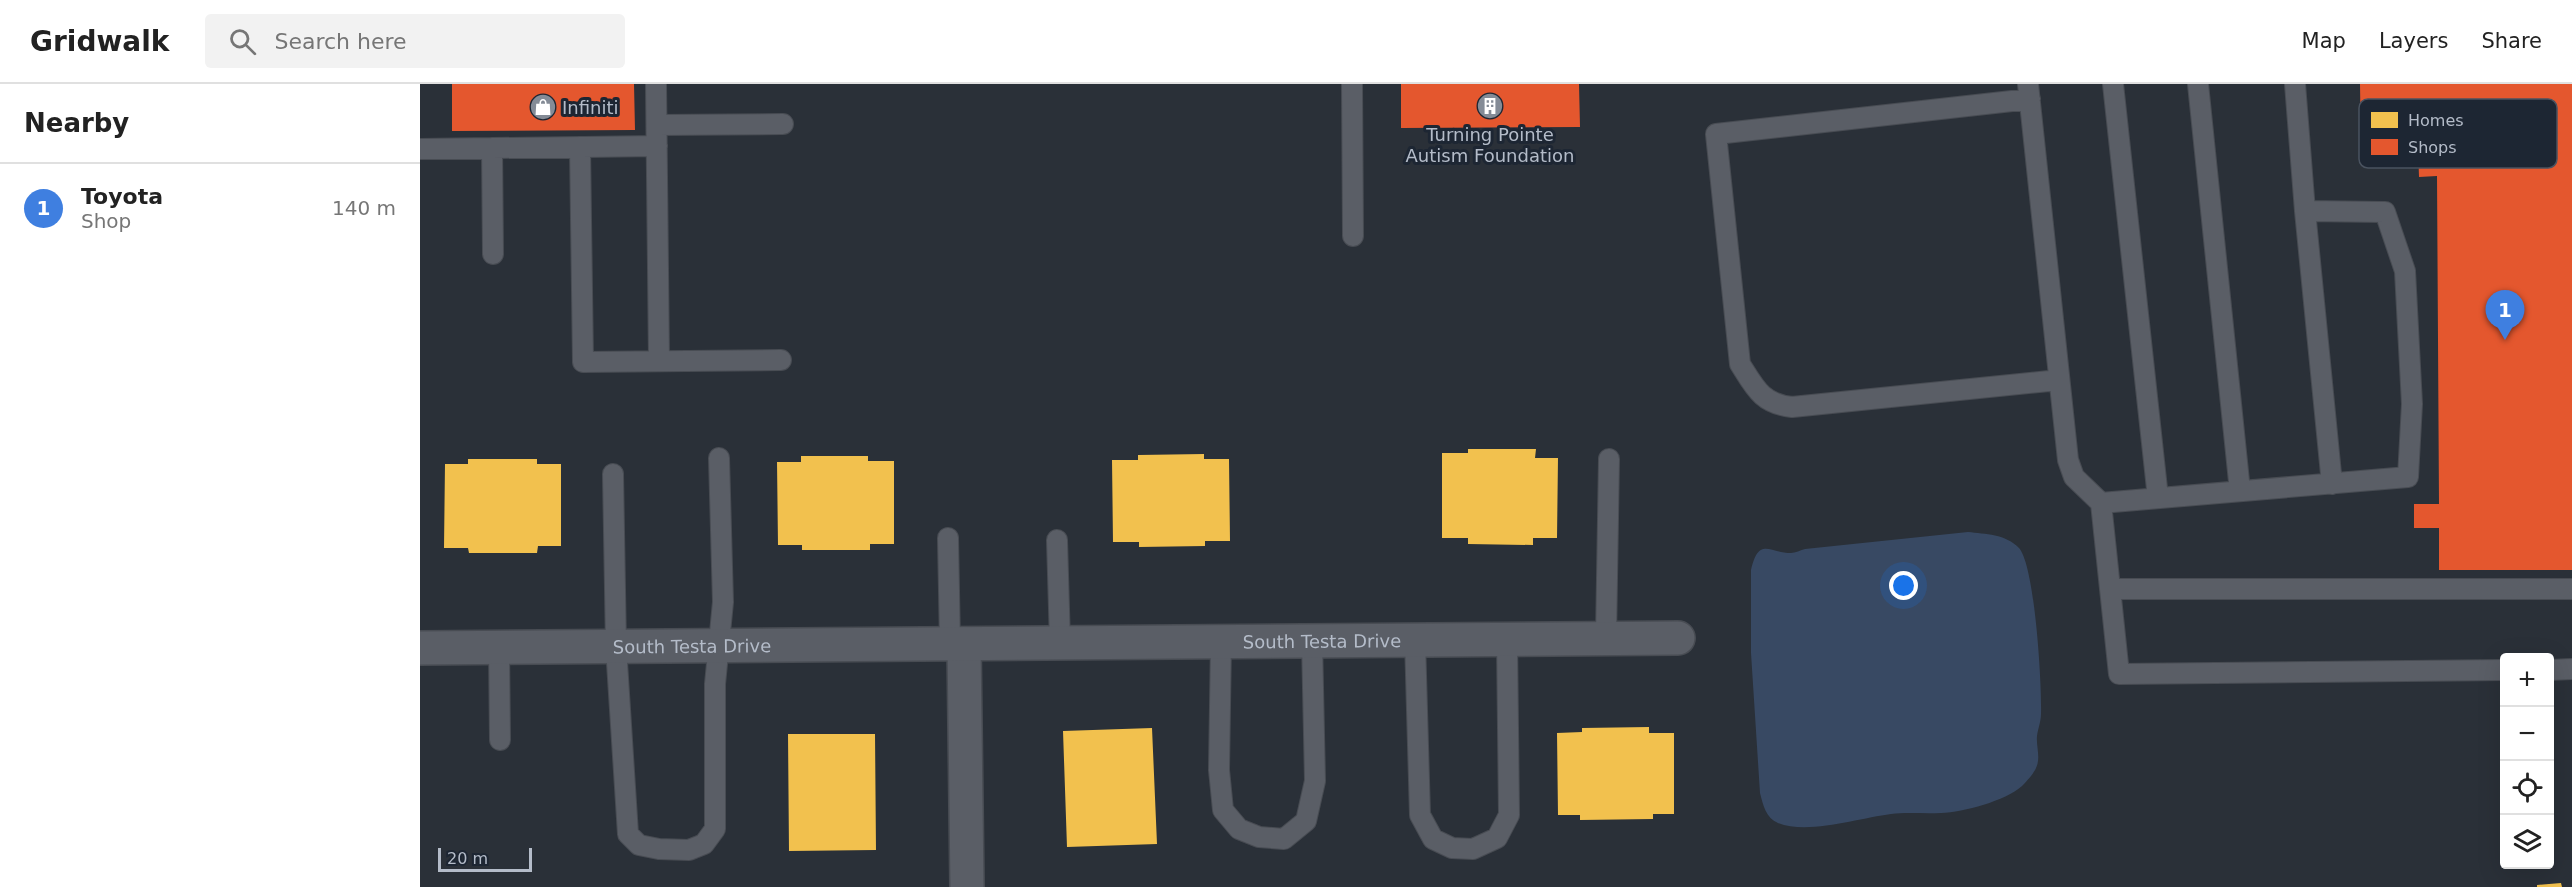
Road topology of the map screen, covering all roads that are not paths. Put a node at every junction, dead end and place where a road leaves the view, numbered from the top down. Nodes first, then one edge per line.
1 (656, 84) edge
2 (1352, 84) edge
3 (2113, 84) edge
4 (2198, 84) edge
5 (2295, 84) edge
6 (2029, 92) edge
7 (783, 124) dead end
8 (657, 125) junction
9 (657, 146) junction
10 (580, 147) junction
11 (492, 148) junction
12 (420, 149) edge
13 (2305, 211) junction
14 (1353, 236) dead end
15 (493, 254) dead end
16 (781, 360) dead end
17 (659, 361) junction
18 (2059, 380) junction
19 (719, 458) dead end
20 (1609, 459) dead end
21 (613, 474) dead end
22 (2332, 484) junction
23 (2240, 491) junction
24 (2158, 498) junction
25 (2101, 503) junction
26 (948, 538) dead end
27 (1057, 540) dead end
28 (2572, 589) edge
29 (2110, 590) junction
30 (1606, 638) junction
31 (1678, 638) dead end
32 (1507, 639) junction
33 (1415, 640) junction
34 (1312, 641) junction
35 (1221, 642) junction
36 (1060, 643) junction
37 (957, 644) junction
38 (719, 645) junction
39 (616, 647) junction
40 (420, 648) edge
41 (499, 648) junction
42 (2572, 669) edge
43 (2500, 670) edge
44 (2554, 670) edge
45 (500, 740) dead end
46 (967, 887) edge

1 - 8 lane
2 - 14 lane
3 - 24 lane
4 - 23 lane
5 - 13 lane
6 - 18 lane
6 - 18 lane
7 - 8 lane
8 - 9 lane
9 - 10 lane
9 - 17 lane
10 - 11 lane
10 - 17 lane
11 - 12 lane
11 - 15 lane
13 - 22 lane
13 - 22 lane
16 - 17 lane
18 - 25 lane
19 - 38 lane
20 - 30 lane
21 - 39 lane
22 - 23 lane
23 - 24 lane
24 - 25 lane
25 - 29 lane
26 - 37 lane
27 - 36 lane
28 - 29 lane
29 - 43 lane
30 - 31 street, South Testa Drive
30 - 32 street, South Testa Drive
32 - 33 street, South Testa Drive
32 - 33 lane
33 - 34 street, South Testa Drive
34 - 35 street, South Testa Drive
34 - 35 lane
35 - 36 street, South Testa Drive
36 - 37 street, South Testa Drive
37 - 38 street, South Testa Drive
37 - 46 street
38 - 39 street, South Testa Drive
38 - 39 lane
39 - 41 street, South Testa Drive
40 - 41 street, South Testa Drive
41 - 45 lane
42 - 44 lane

